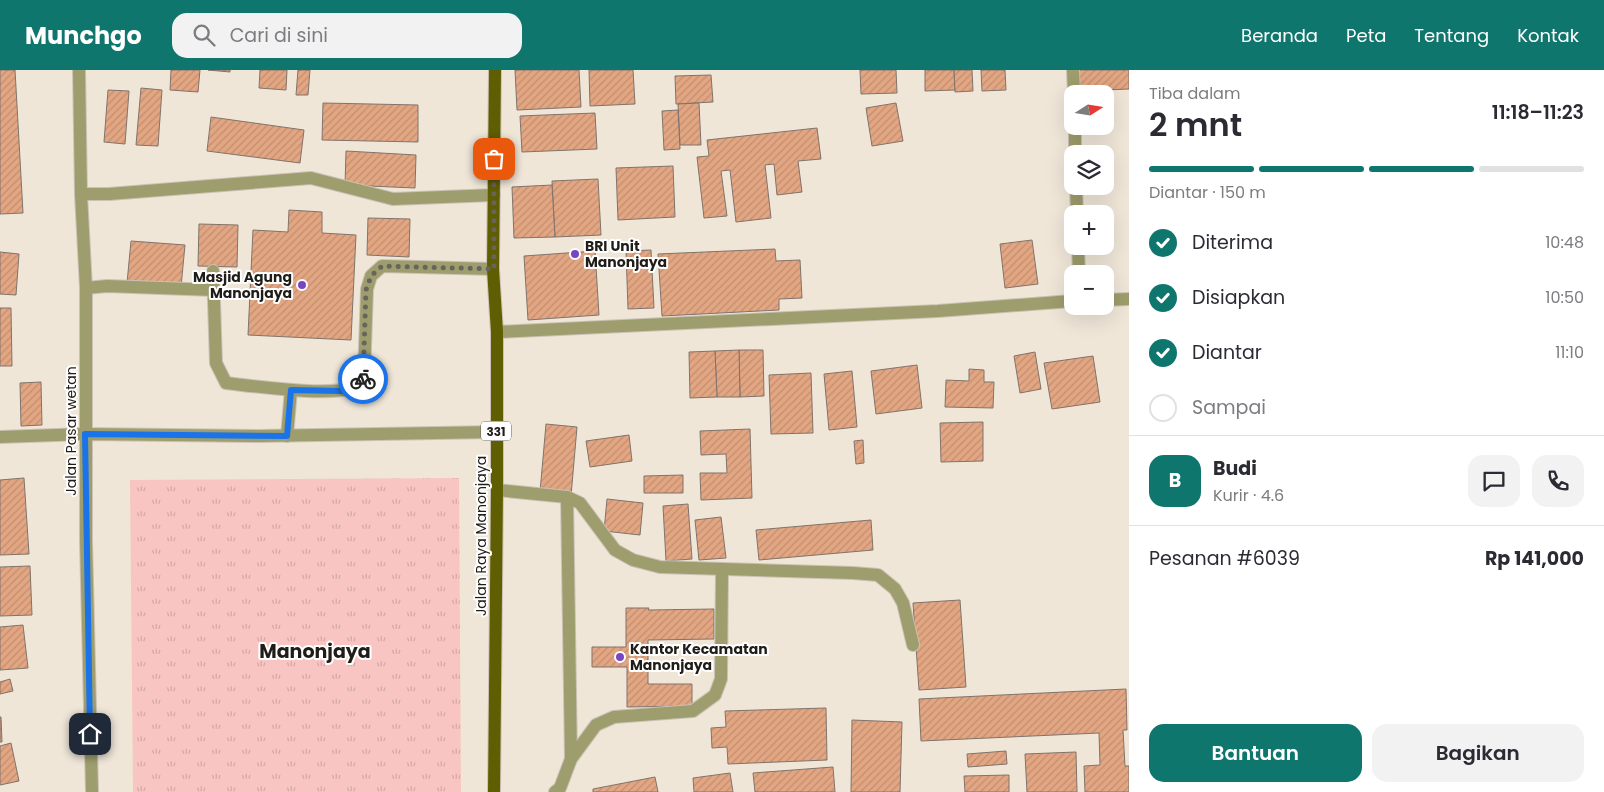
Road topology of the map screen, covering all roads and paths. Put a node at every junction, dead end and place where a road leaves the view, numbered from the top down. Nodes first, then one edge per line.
1 (79, 70) edge
2 (494, 70) edge
3 (1073, 70) edge
4 (1074, 85) edge
5 (81, 194) junction
6 (494, 195) junction
7 (494, 269) junction
8 (213, 271) dead end
9 (86, 288) junction
10 (214, 290) junction
11 (1114, 300) edge
12 (1129, 300) edge
13 (1064, 302) edge
14 (497, 332) junction
15 (291, 390) junction
16 (496, 432) junction
17 (85, 434) junction
18 (287, 436) junction
19 (0, 437) edge
20 (497, 490) junction
21 (567, 496) junction
22 (722, 569) junction
23 (913, 645) dead end
24 (571, 759) junction
25 (92, 792) edge
26 (494, 792) edge
27 (555, 792) edge

1 - 5 street, Jalan Pasar wetan
2 - 6 main road, Jalan Raya Manonjaya / 331
3 - 4 street
5 - 6 street
5 - 9 street, Jalan Pasar wetan
6 - 7 main road, Jalan Raya Manonjaya / 331
7 - 14 main road, Jalan Raya Manonjaya / 331
7 - 15 street
8 - 10 street
9 - 10 street
9 - 17 street, Jalan Pasar wetan
10 - 15 street
11 - 12 street
13 - 14 street
14 - 16 main road, Jalan Raya Manonjaya / 331
15 - 18 street
16 - 18 street
16 - 20 main road, Jalan Raya Manonjaya / 331
17 - 18 street
17 - 19 street
17 - 25 street, Jalan Pasar wetan
20 - 21 street
20 - 26 main road, Jalan Raya Manonjaya / 331
21 - 22 street
21 - 24 street
22 - 23 street
22 - 24 street
24 - 27 street

